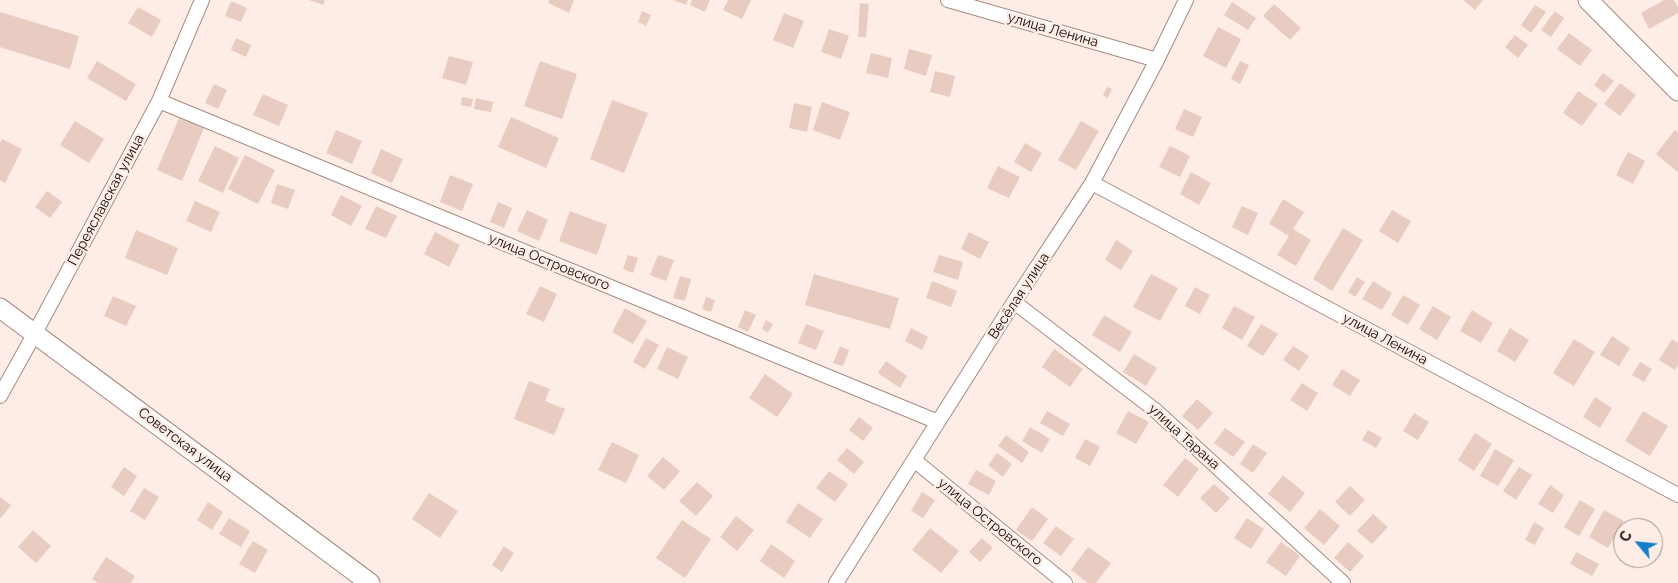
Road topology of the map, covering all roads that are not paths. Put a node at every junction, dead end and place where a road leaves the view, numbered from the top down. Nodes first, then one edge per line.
1 (202, 0) edge
2 (948, 0) edge
3 (1186, 0) edge
4 (1588, 0) edge
5 (1157, 60) junction
6 (1678, 91) edge
7 (159, 101) junction
8 (1092, 183) junction
9 (1014, 302) junction
10 (0, 308) edge
11 (35, 334) junction
12 (0, 396) edge
13 (938, 422) junction
14 (914, 460) junction
15 (1678, 495) edge
16 (370, 583) edge
17 (836, 583) edge
18 (1065, 583) edge
19 (1344, 583) edge

1 - 7 street, Переяславская улица
2 - 5 street, улица Ленина
3 - 5 street, Весёлая улица
4 - 6 main road
5 - 8 street, Весёлая улица
7 - 11 street, Переяславская улица
7 - 13 street, улица Островского
8 - 9 street, Весёлая улица
8 - 15 street, улица Ленина
9 - 13 street, Весёлая улица
9 - 19 street, улица Тарана
10 - 11 main road, Советская улица
11 - 12 street, Переяславская улица
11 - 16 main road, Советская улица
13 - 14 street, Весёлая улица
14 - 17 street, Весёлая улица
14 - 18 street, улица Островского

